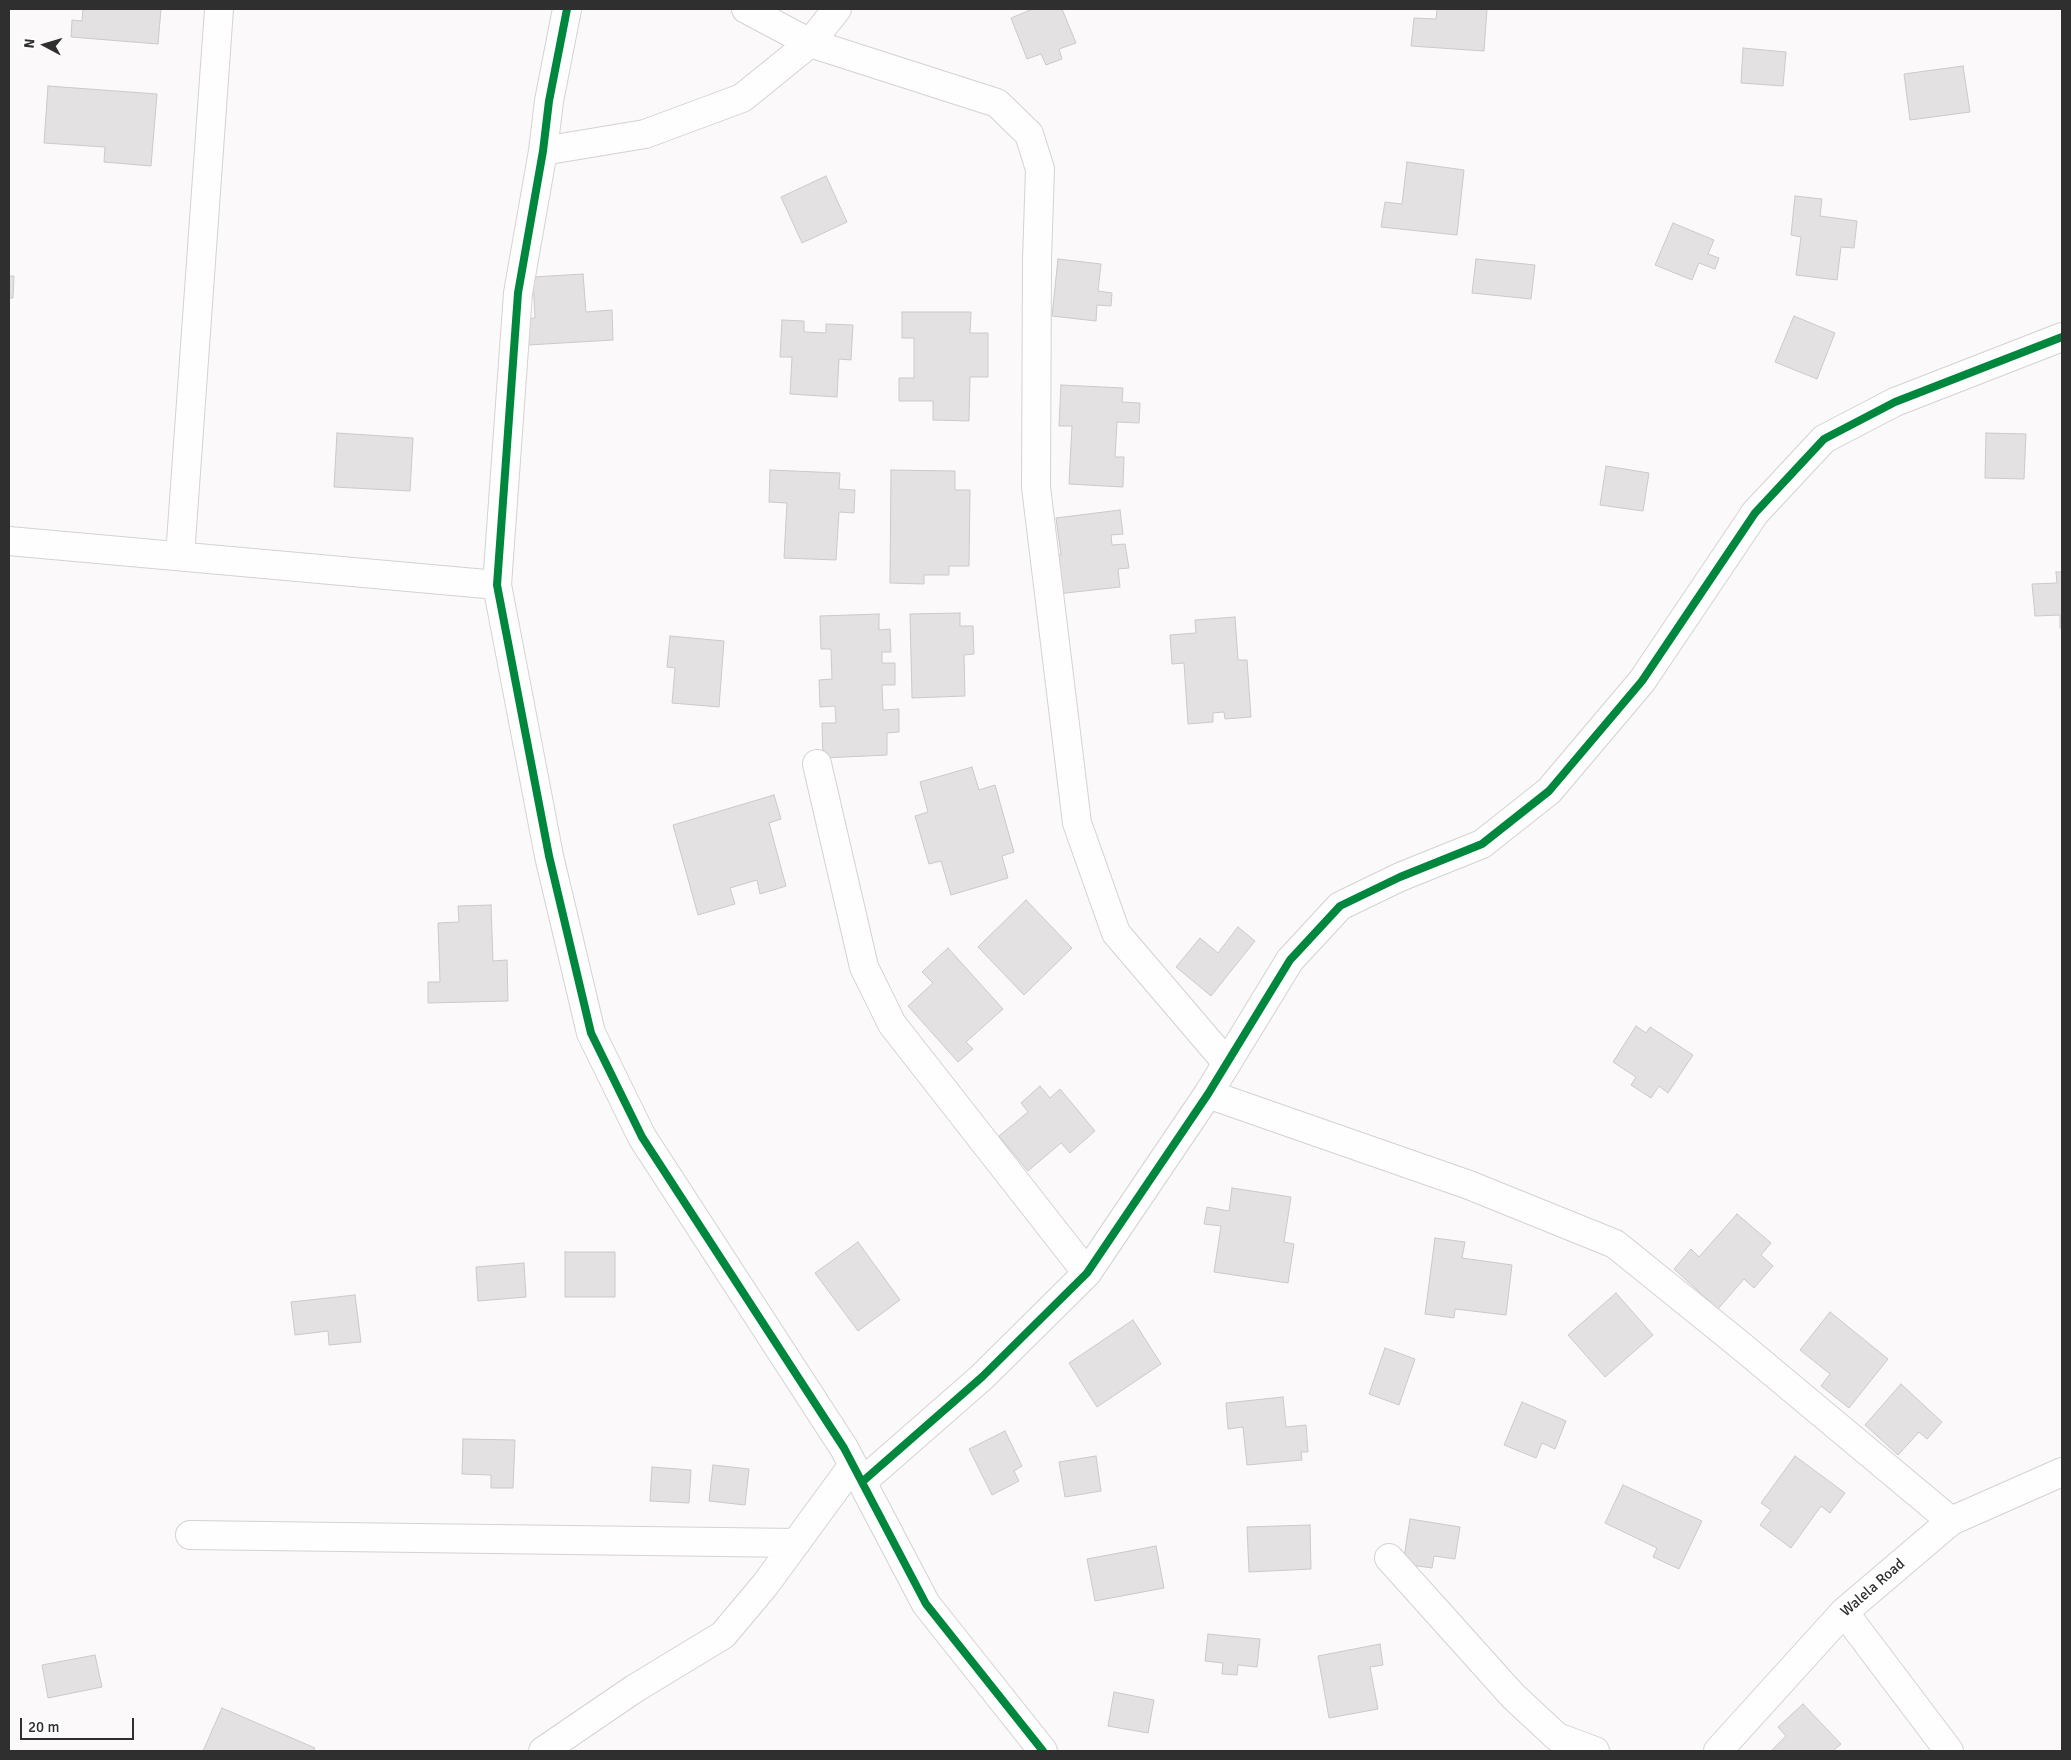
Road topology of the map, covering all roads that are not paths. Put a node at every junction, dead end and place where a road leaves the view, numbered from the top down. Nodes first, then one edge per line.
1 (219, 9) edge
2 (567, 9) edge
3 (746, 9) edge
4 (837, 9) edge
5 (810, 43) junction
6 (543, 151) junction
7 (2062, 337) edge
8 (9, 541) edge
9 (180, 556) junction
10 (497, 585) junction
11 (817, 764) dead end
12 (1227, 1063) junction
13 (1208, 1094) junction
14 (1087, 1273) junction
15 (2062, 1472) edge
16 (857, 1474) junction
17 (1950, 1520) junction
18 (190, 1535) dead end
19 (796, 1543) junction
20 (1389, 1558) dead end
21 (1844, 1612) junction
22 (543, 1751) edge
23 (1043, 1751) edge
24 (1595, 1751) edge
25 (1718, 1751) edge
26 (1948, 1751) edge

1 - 9 street
2 - 6 street
3 - 5 street
4 - 5 street
5 - 6 street
5 - 12 street
6 - 10 street
7 - 12 street
8 - 9 street
9 - 10 street
10 - 16 street
11 - 14 street
12 - 13 street
13 - 14 street
13 - 17 street
14 - 16 street
15 - 17 street, Walela Road
16 - 19 street
16 - 23 street
17 - 21 street, Walela Road
18 - 19 street
19 - 22 street
20 - 24 street
21 - 25 street, Walela Road
21 - 26 street

